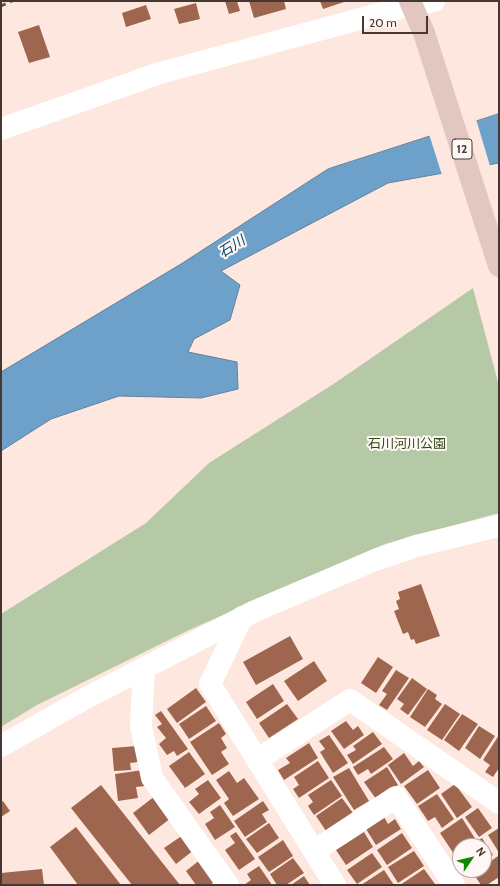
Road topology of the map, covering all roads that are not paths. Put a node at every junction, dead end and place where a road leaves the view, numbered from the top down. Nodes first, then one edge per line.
1 (434, 1) edge
2 (411, 3) edge
3 (1, 129) edge
4 (499, 266) edge
5 (499, 526) edge
6 (242, 617) junction
7 (144, 668) junction
8 (1, 746) edge
9 (257, 760) junction
10 (499, 803) edge
11 (314, 851) junction
12 (228, 885) edge
13 (335, 885) edge
14 (454, 885) edge

1 - 2 street
2 - 3 street
2 - 4 main road, 12
5 - 6 street
6 - 7 street
6 - 9 street
7 - 8 street
7 - 12 street
9 - 10 street
9 - 11 street
11 - 13 street
11 - 14 street

